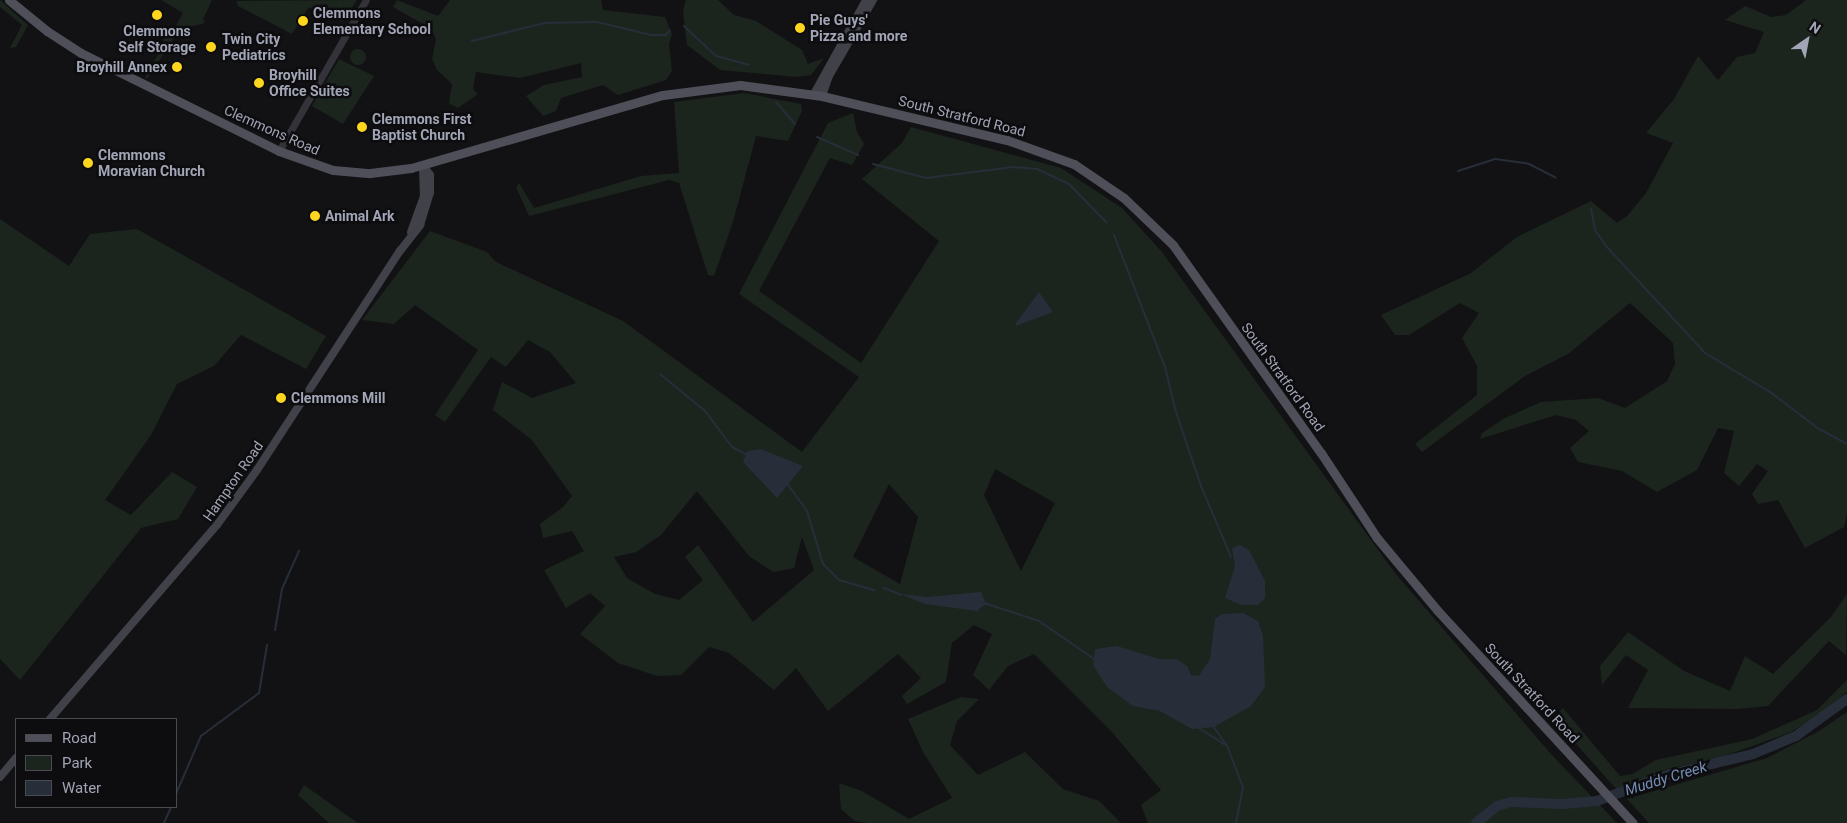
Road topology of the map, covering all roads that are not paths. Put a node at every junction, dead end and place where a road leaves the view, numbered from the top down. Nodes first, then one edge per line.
1 (9, 0) edge
2 (366, 0) edge
3 (866, 0) edge
4 (873, 0) edge
5 (818, 95) junction
6 (279, 151) junction
7 (423, 165) junction
8 (51, 718) edge
9 (15, 759) edge
10 (0, 777) edge
11 (1633, 823) edge

1 - 6 main road, Clemmons Road
2 - 6 street
3 - 5 main road
4 - 5 main road
5 - 7 main road, Clemmons Road
5 - 11 main road, South Stratford Road
6 - 7 main road, Clemmons Road
7 - 8 main road, Hampton Road
9 - 10 main road

